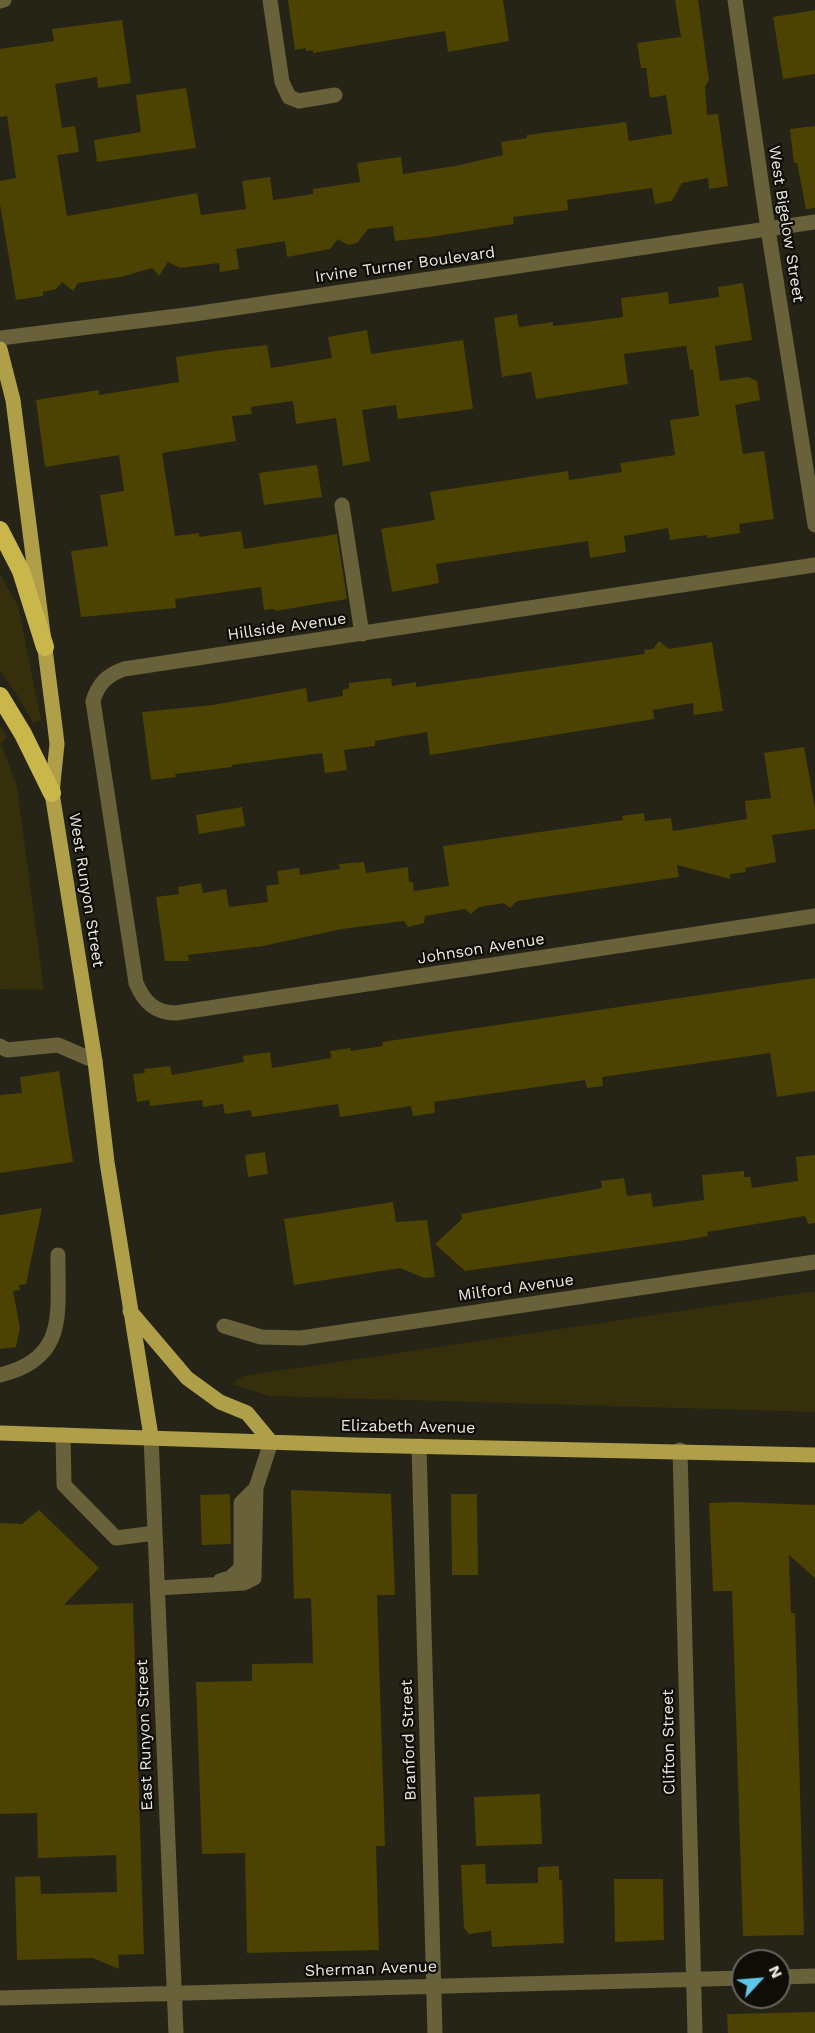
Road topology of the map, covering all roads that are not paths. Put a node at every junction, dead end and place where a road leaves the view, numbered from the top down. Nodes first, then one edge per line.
1 (270, 0) edge
2 (735, 0) edge
3 (336, 95) dead end
4 (815, 222) edge
5 (768, 229) junction
6 (0, 338) edge
7 (0, 349) edge
8 (342, 505) dead end
9 (815, 525) edge
10 (0, 530) edge
11 (815, 565) edge
12 (362, 634) junction
13 (45, 647) junction
14 (0, 696) edge
15 (52, 793) junction
16 (815, 916) edge
17 (153, 1008) joint
18 (0, 1046) edge
19 (95, 1061) junction
20 (58, 1255) dead end
21 (815, 1262) edge
22 (130, 1311) junction
23 (224, 1326) dead end
24 (0, 1375) edge
25 (0, 1432) edge
26 (63, 1435) junction
27 (151, 1436) junction
28 (271, 1442) junction
29 (419, 1446) junction
30 (680, 1450) junction
31 (815, 1455) edge
32 (155, 1533) junction
33 (158, 1588) junction
34 (815, 1976) edge
35 (791, 1977) edge
36 (731, 1978) edge
37 (693, 1980) junction
38 (434, 1984) junction
39 (175, 1993) junction
40 (0, 1998) edge
41 (176, 2033) edge
42 (435, 2033) edge
43 (695, 2033) edge

1 - 3 street
2 - 5 street, West Bigelow Street
4 - 5 street, Irvine Turner Boulevard
5 - 6 street, Irvine Turner Boulevard
5 - 9 street, West Bigelow Street
7 - 13 main road, West Runyon Street
8 - 12 street
10 - 13 highway
11 - 12 street, Hillside Avenue
12 - 17 street, Hillside Avenue
13 - 15 main road, West Runyon Street
14 - 15 highway
15 - 19 main road, West Runyon Street
16 - 17 street, Johnson Avenue
18 - 19 street
19 - 22 main road, West Runyon Street
20 - 24 street
21 - 23 street, Milford Avenue
22 - 27 main road, West Runyon Street
22 - 28 main road
25 - 26 main road, Elizabeth Avenue
26 - 27 main road, Elizabeth Avenue
26 - 32 street
27 - 28 main road, Elizabeth Avenue
27 - 32 street, East Runyon Street
28 - 29 main road, Elizabeth Avenue
28 - 33 street
29 - 30 main road, Elizabeth Avenue
29 - 38 street, Branford Street
30 - 31 main road, Elizabeth Avenue
30 - 37 street, Clifton Street
32 - 33 street, East Runyon Street
33 - 39 street, East Runyon Street
34 - 35 street
36 - 37 street, Sherman Avenue
37 - 38 street, Sherman Avenue
37 - 43 street, Clifton Street
38 - 39 street, Sherman Avenue
38 - 42 street, Branford Street
39 - 40 street, Sherman Avenue
39 - 41 street, East Runyon Street

